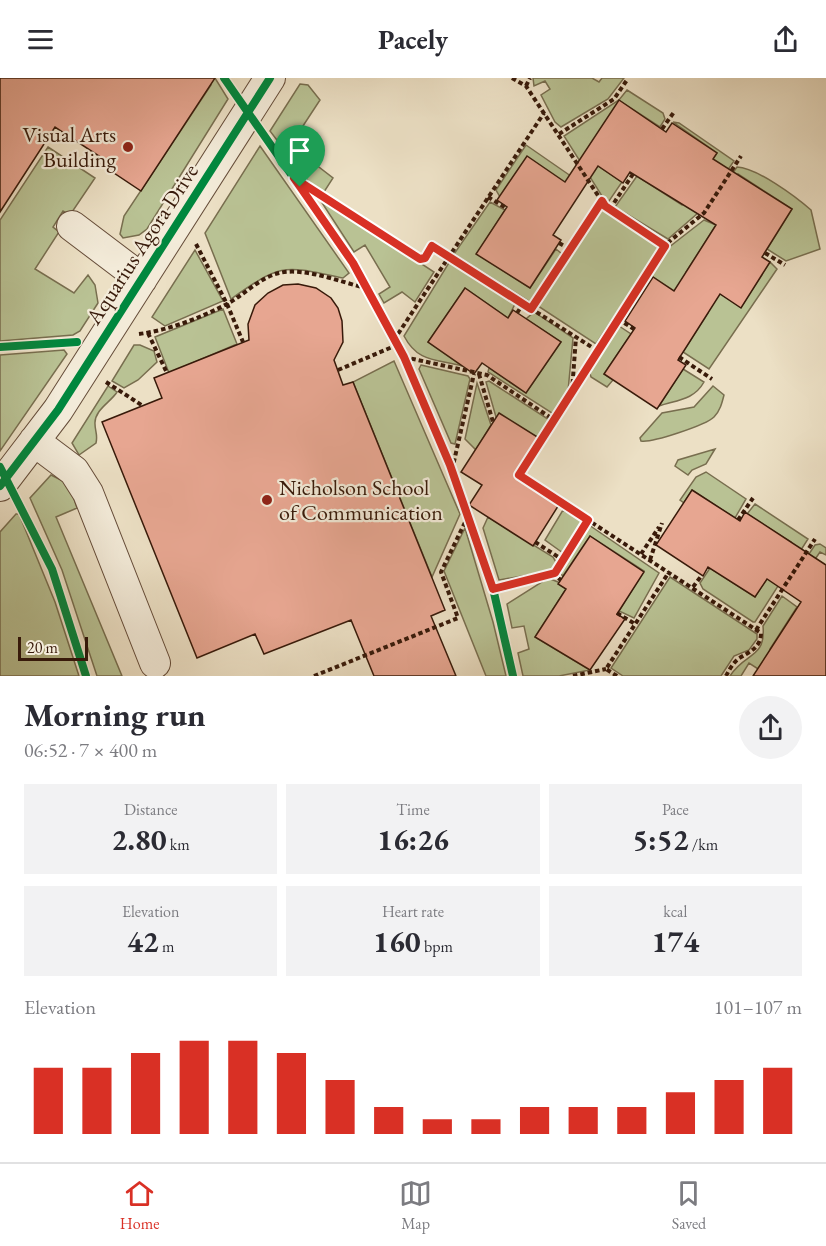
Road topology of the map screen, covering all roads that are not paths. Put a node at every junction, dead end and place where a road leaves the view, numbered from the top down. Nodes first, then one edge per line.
1 (270, 78) edge
2 (72, 226) dead end
3 (142, 279) junction
4 (34, 441) junction
5 (0, 486) edge
6 (155, 663) dead end

1 - 3 street, Aquarius Agora Drive
2 - 3 street
3 - 4 street, Aquarius Agora Drive
4 - 5 street, Aquarius Agora Drive
4 - 6 street

